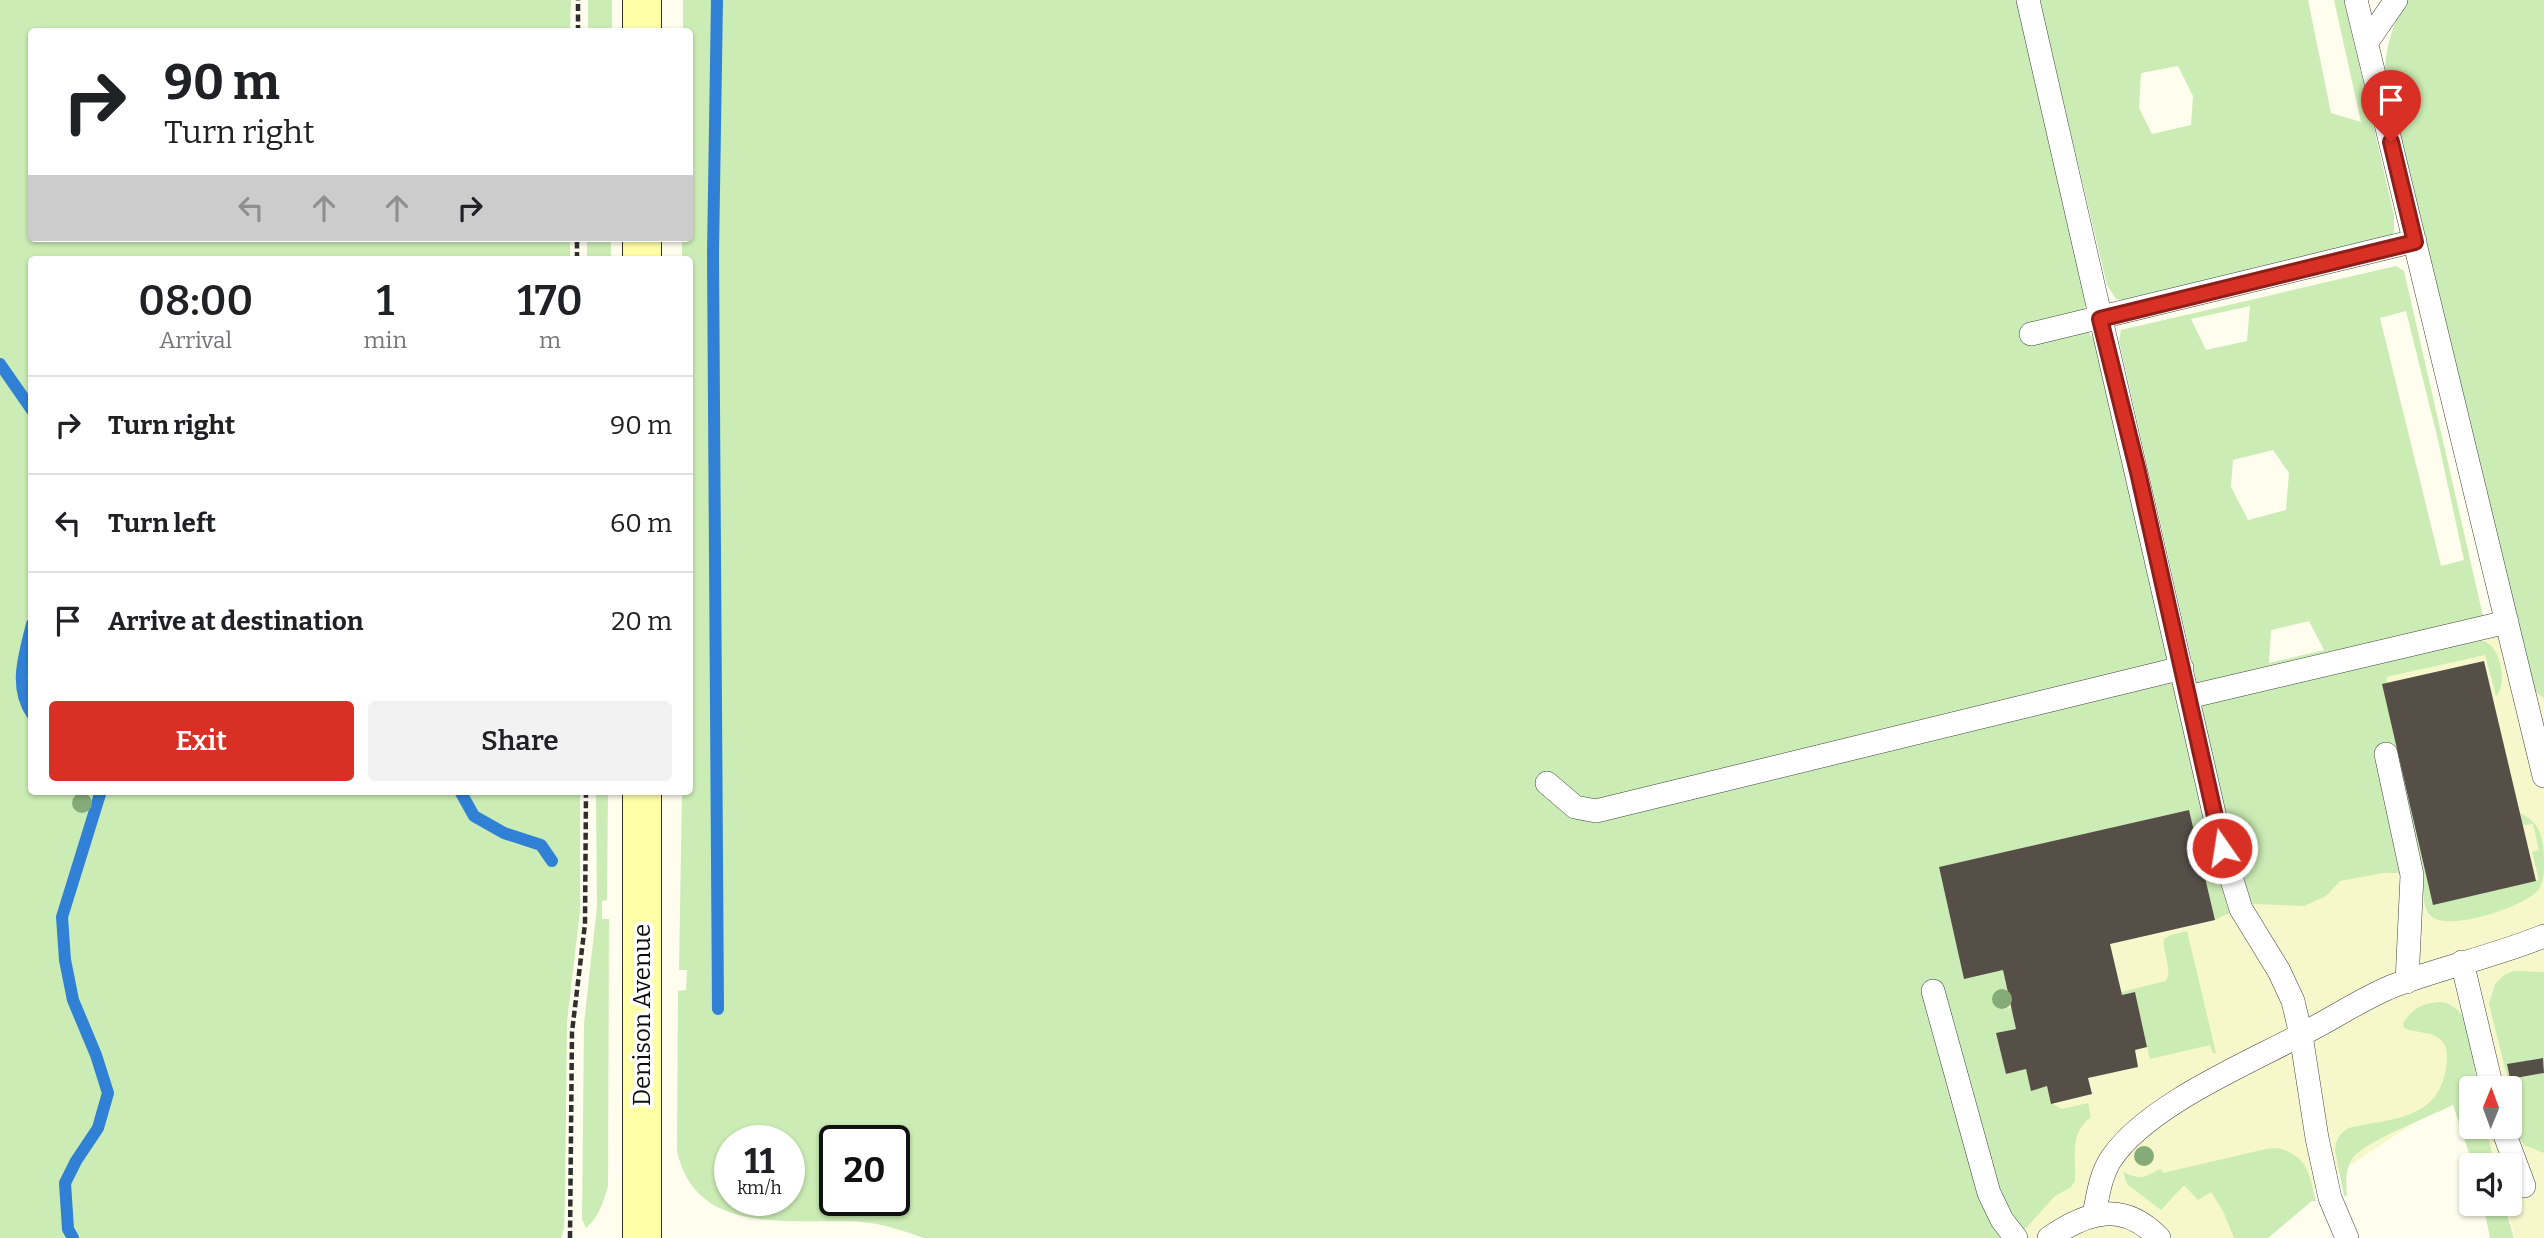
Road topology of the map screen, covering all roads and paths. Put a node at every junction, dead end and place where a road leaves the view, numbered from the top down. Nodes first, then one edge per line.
1 (578, 0) edge
2 (642, 0) edge
3 (2028, 0) edge
4 (2356, 0) edge
5 (2396, 0) edge
6 (578, 28) edge
7 (642, 28) edge
8 (2367, 42) junction
9 (2415, 242) junction
10 (2100, 319) junction
11 (2031, 334) dead end
12 (2507, 622) junction
13 (2182, 668) junction
14 (2188, 696) junction
15 (2386, 754) dead end
16 (2544, 776) edge
17 (1547, 783) dead end
18 (586, 795) edge
19 (642, 795) edge
20 (2544, 936) edge
21 (2462, 962) junction
22 (2407, 982) junction
23 (1933, 992) dead end
24 (2301, 1035) junction
25 (2489, 1076) edge
26 (2506, 1139) edge
27 (2524, 1186) dead end
28 (2094, 1215) junction
29 (570, 1238) edge
30 (642, 1238) edge
31 (2016, 1238) edge
32 (2049, 1238) edge
33 (2159, 1238) edge
34 (2347, 1238) edge

1 - 6 path
2 - 7 street
3 - 10 lane
4 - 8 lane
5 - 8 lane
8 - 9 lane
9 - 10 lane
9 - 12 lane
10 - 11 lane
10 - 13 lane
12 - 14 lane
12 - 16 lane
13 - 14 lane
13 - 17 lane
14 - 24 lane
15 - 22 lane
18 - 29 path
19 - 30 street, Denison Avenue
20 - 21 lane
21 - 22 lane
21 - 25 lane
22 - 24 lane
23 - 31 lane
24 - 28 lane
24 - 34 lane
26 - 27 lane
28 - 32 lane
28 - 33 lane

